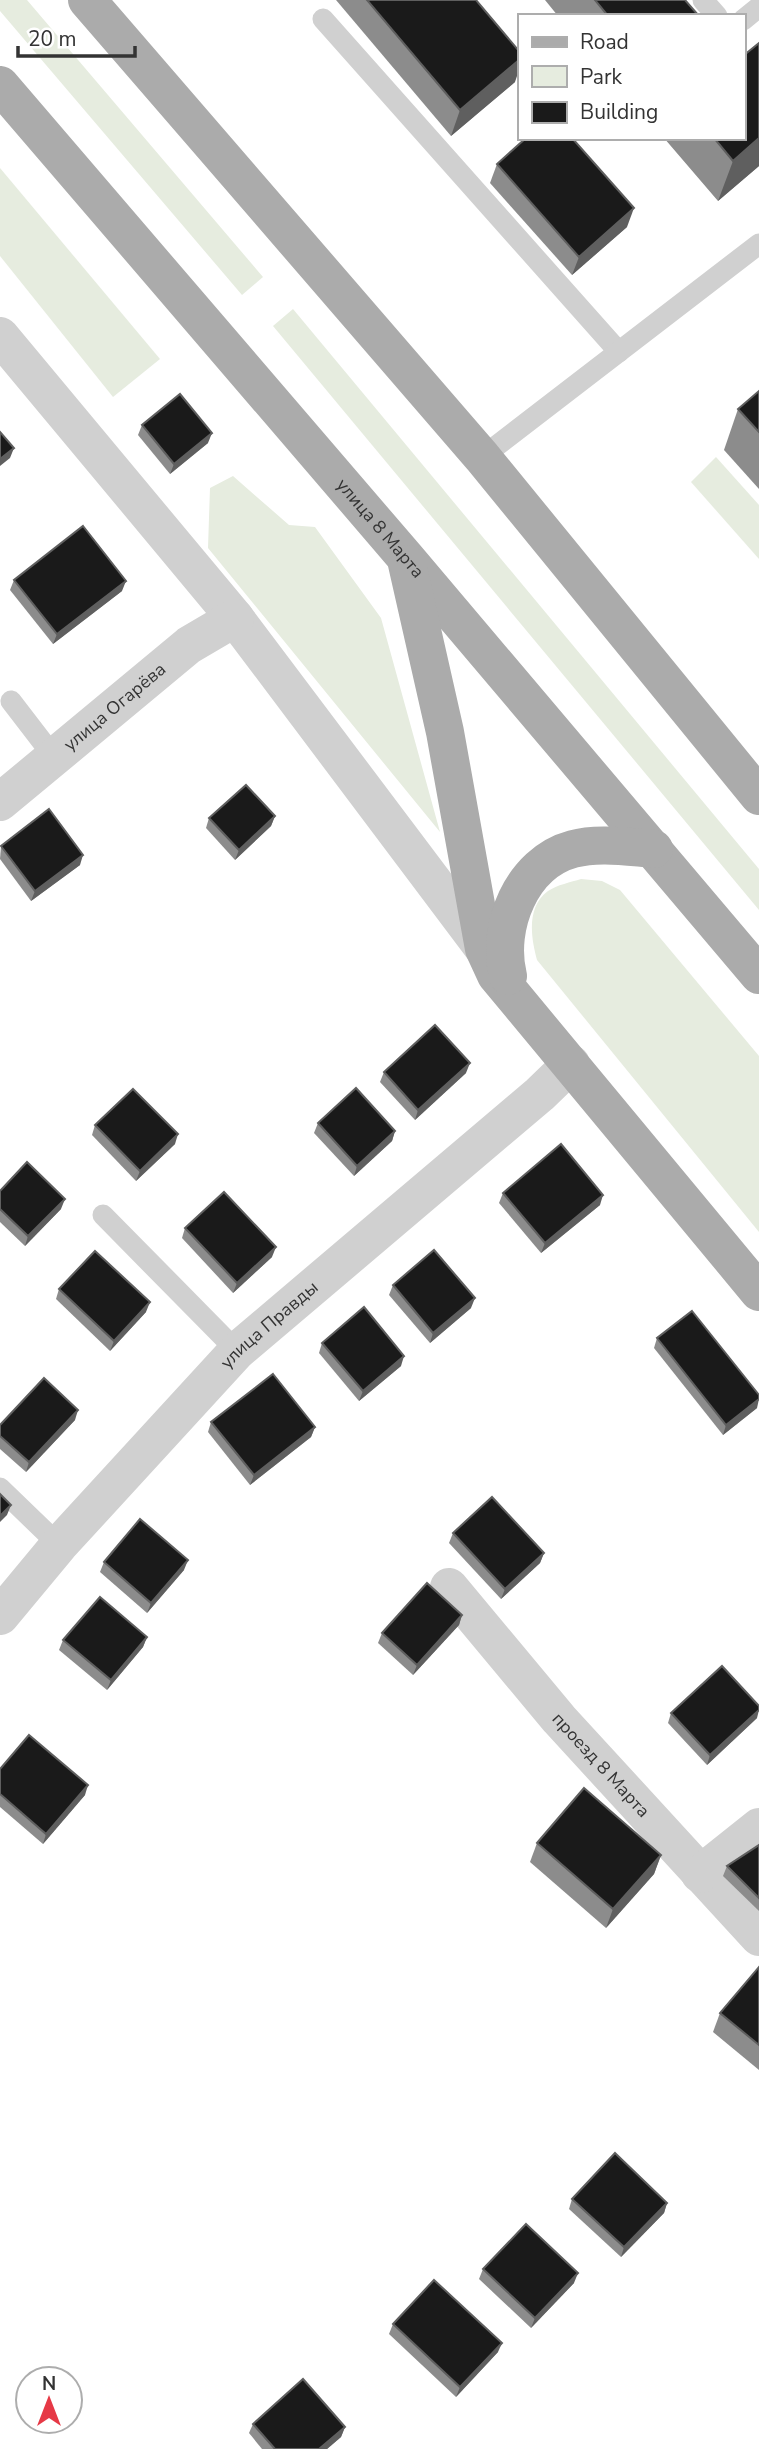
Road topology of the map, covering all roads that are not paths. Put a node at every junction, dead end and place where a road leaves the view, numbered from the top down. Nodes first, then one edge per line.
1 (87, 0) edge
2 (703, 0) edge
3 (759, 7) edge
4 (715, 14) edge
5 (745, 18) edge
6 (323, 19) dead end
7 (0, 85) edge
8 (759, 244) edge
9 (0, 336) edge
10 (619, 352) junction
11 (482, 457) junction
12 (406, 558) junction
13 (235, 618) junction
14 (11, 701) dead end
15 (54, 757) junction
16 (757, 791) edge
17 (0, 802) edge
18 (653, 849) junction
19 (484, 949) junction
20 (759, 975) edge
21 (513, 995) junction
22 (571, 1064) junction
23 (103, 1214) dead end
24 (759, 1292) edge
25 (237, 1351) junction
26 (0, 1488) edge
27 (60, 1545) junction
28 (449, 1587) dead end
29 (0, 1616) edge
30 (759, 1827) edge
31 (700, 1874) junction
32 (759, 1937) edge

1 - 11 main road
2 - 4 lane
3 - 5 lane
6 - 10 lane
7 - 12 main road, улица 8 Марта
8 - 10 lane
9 - 13 street
10 - 11 lane
11 - 16 main road
12 - 18 main road, улица 8 Марта
12 - 19 main road
13 - 15 street, улица Огарёва
13 - 19 street
14 - 15 lane
15 - 17 street, улица Огарёва
18 - 20 main road, улица 8 Марта
18 - 21 main road
19 - 21 main road
21 - 22 main road
22 - 24 main road
22 - 25 street, улица Правды
23 - 25 lane
25 - 27 street, улица Правды
26 - 27 lane
27 - 29 street, улица Правды
28 - 31 street, проезд 8 Марта
30 - 31 street
31 - 32 street, проезд 8 Марта

